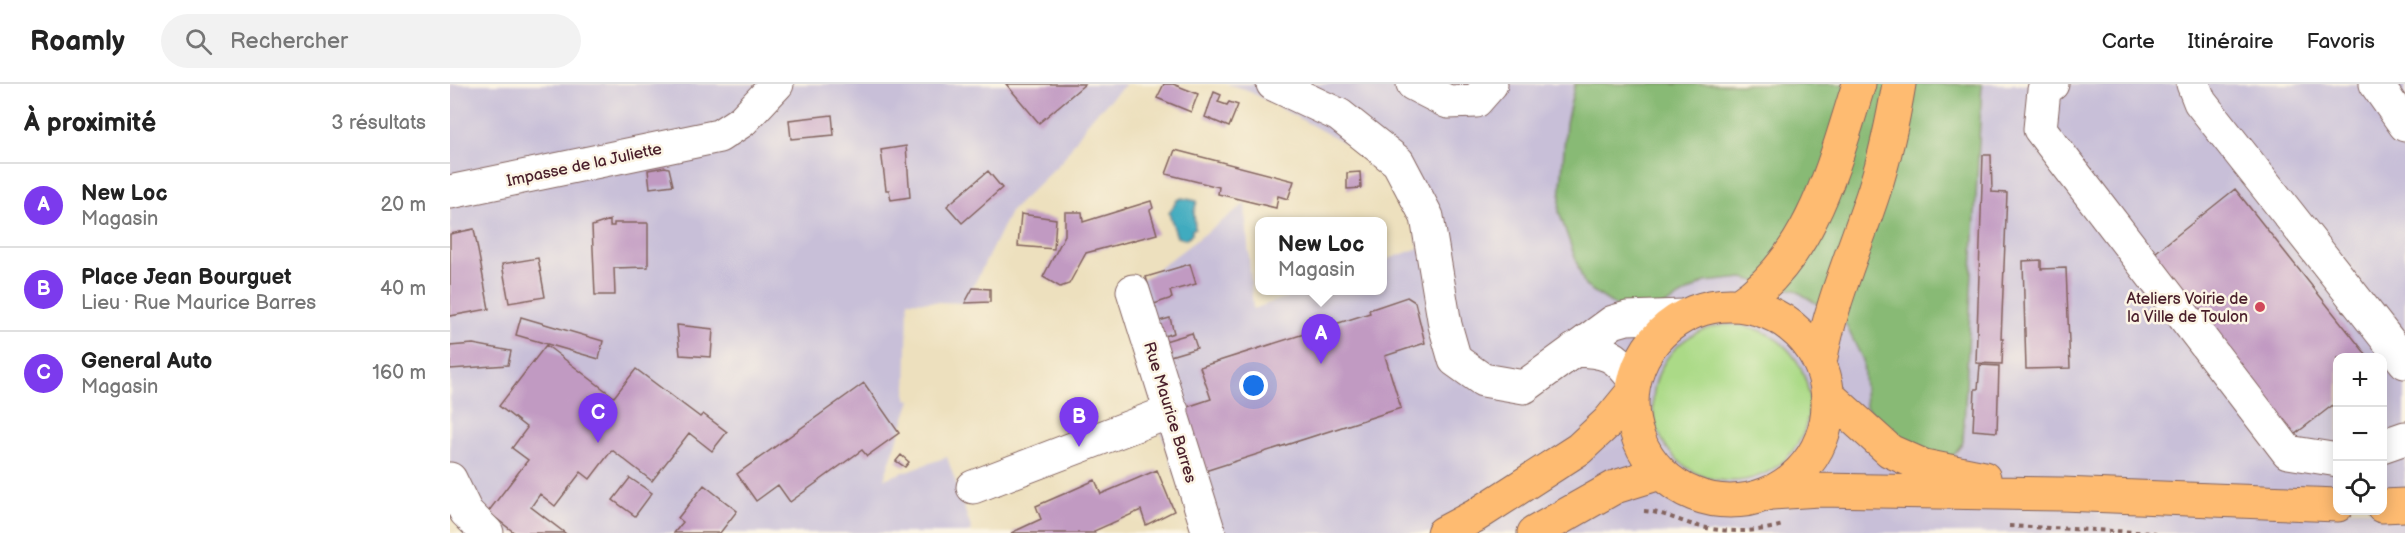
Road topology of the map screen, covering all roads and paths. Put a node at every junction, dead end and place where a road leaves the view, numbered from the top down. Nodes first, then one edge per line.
1 (777, 84) edge
2 (1273, 84) edge
3 (1413, 84) edge
4 (1491, 84) edge
5 (1858, 84) edge
6 (1899, 84) edge
7 (2052, 84) edge
8 (2193, 84) edge
9 (2376, 84) edge
10 (2405, 125) edge
11 (450, 192) edge
12 (1133, 291) dead end
13 (1739, 305) junction
14 (1683, 316) junction
15 (1574, 350) junction
16 (1820, 362) junction
17 (2405, 362) edge
18 (1633, 387) junction
19 (1829, 396) junction
20 (1172, 411) junction
21 (2405, 438) edge
22 (2387, 444) edge
23 (2333, 459) edge
24 (1660, 473) junction
25 (450, 479) edge
26 (973, 487) dead end
27 (1772, 493) junction
28 (2062, 494) junction
29 (2333, 505) edge
30 (2405, 505) edge
31 (2387, 506) edge
32 (1637, 512) dead end
33 (1789, 523) dead end
34 (2000, 526) dead end
35 (487, 533) edge
36 (1209, 533) edge
37 (1443, 533) edge
38 (1534, 533) edge
39 (2156, 533) edge

1 - 11 street, Impasse de la Juliette
2 - 15 street
3 - 4 street
5 - 13 main road
6 - 16 main road
7 - 23 street
8 - 17 street
9 - 10 street
12 - 20 street, Rue Maurice Barres
13 - 14 main road
13 - 16 main road
14 - 15 street
14 - 18 main road
15 - 18 street
16 - 19 main road
18 - 24 main road
18 - 37 main road
19 - 27 main road
19 - 28 main road
20 - 26 street
20 - 36 street, Rue Maurice Barres
21 - 22 street
24 - 27 main road
24 - 38 main road
25 - 35 street
27 - 28 main road
28 - 29 main road
30 - 31 main road
32 - 33 path
34 - 39 path

